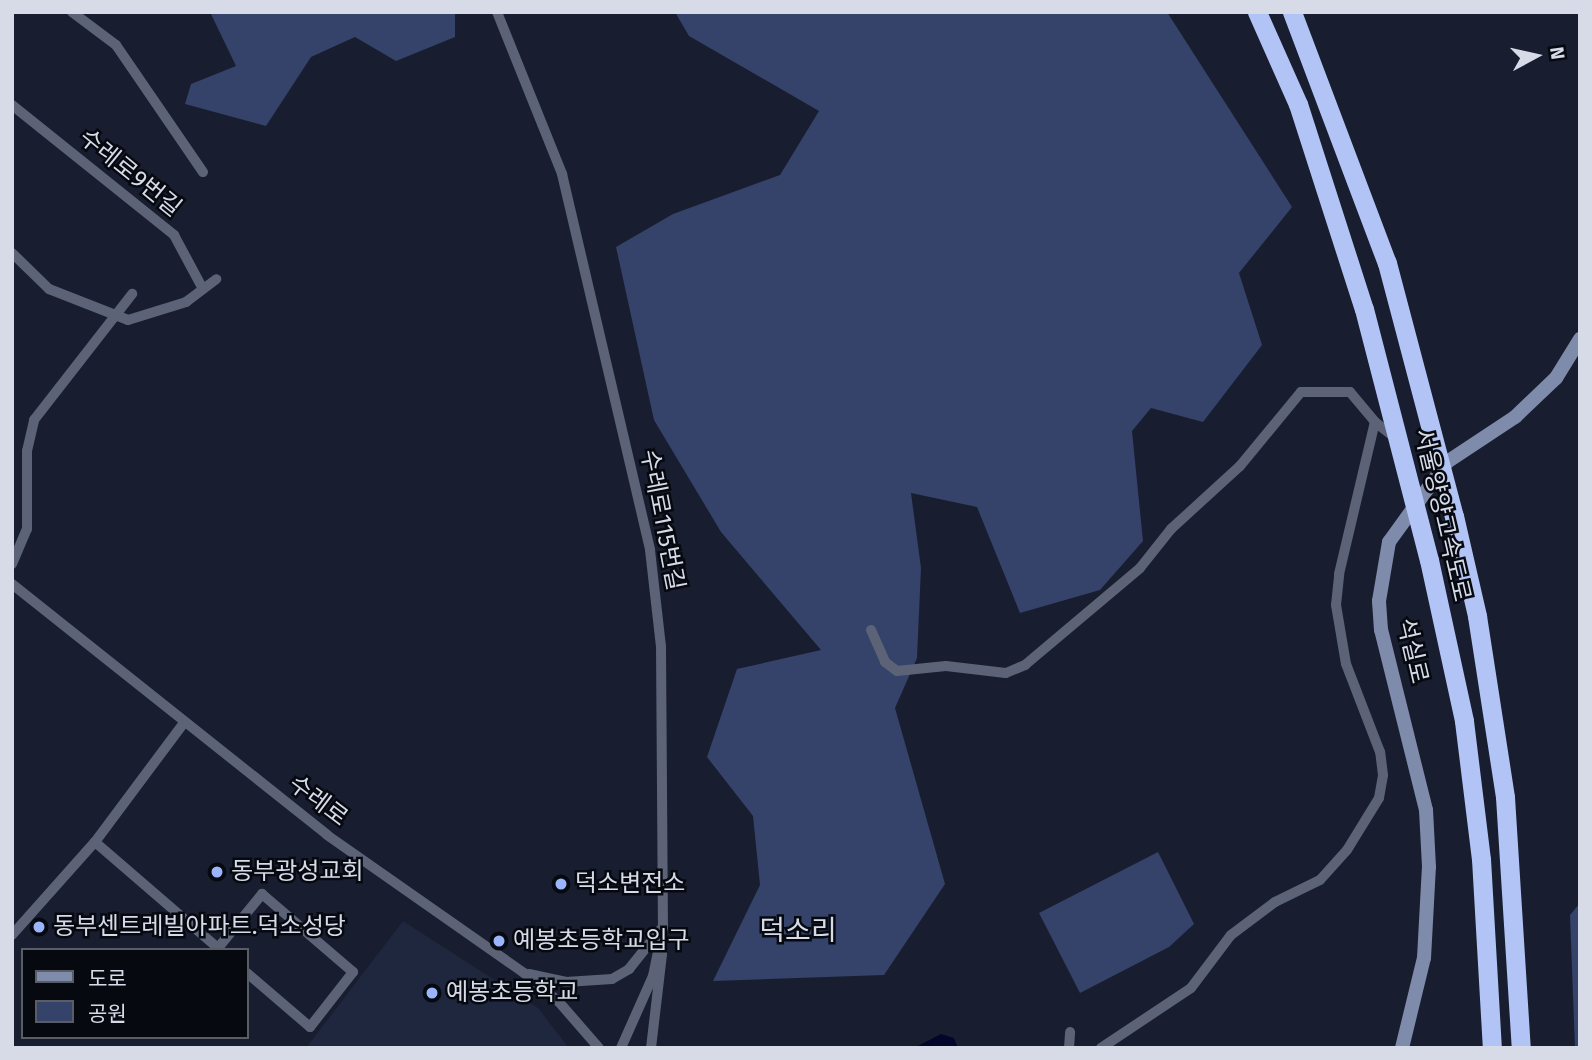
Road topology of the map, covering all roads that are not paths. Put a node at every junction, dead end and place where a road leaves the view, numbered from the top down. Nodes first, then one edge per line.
1 (72, 12) edge
2 (497, 12) edge
3 (1257, 12) edge
4 (1292, 12) edge
5 (12, 106) edge
6 (203, 172) dead end
7 (12, 253) edge
8 (216, 279) dead end
9 (203, 289) junction
10 (132, 294) dead end
11 (115, 314) junction
12 (1580, 339) edge
13 (1375, 422) junction
14 (1427, 485) junction
15 (12, 564) edge
16 (12, 584) edge
17 (871, 630) dead end
18 (183, 724) junction
19 (94, 842) junction
20 (662, 930) junction
21 (12, 935) edge
22 (218, 948) edge
23 (220, 948) edge
24 (524, 973) junction
25 (248, 974) edge
26 (1070, 1032) dead end
27 (599, 1048) edge
28 (621, 1048) edge
29 (651, 1048) edge
30 (1069, 1048) edge
31 (1101, 1048) edge
32 (1402, 1048) edge
33 (1492, 1048) edge
34 (1521, 1048) edge

1 - 6 street
2 - 20 street, 수레로115번길
3 - 33 highway, 서울양양고속도로, bridge
4 - 34 highway, 서울양양고속도로, bridge
5 - 9 street, 수레로9번길
7 - 11 street
8 - 9 street
9 - 11 street
10 - 11 street
11 - 15 street
12 - 14 main road, 석실로
13 - 14 street
13 - 17 street
13 - 31 street
14 - 32 main road, 석실로
16 - 18 street, 수레로
18 - 19 street
18 - 24 street, 수레로
19 - 21 street
19 - 22 street
20 - 24 street
20 - 28 street, 수레로115번길
20 - 29 street
23 - 25 street
24 - 27 street, 수레로
26 - 30 street

